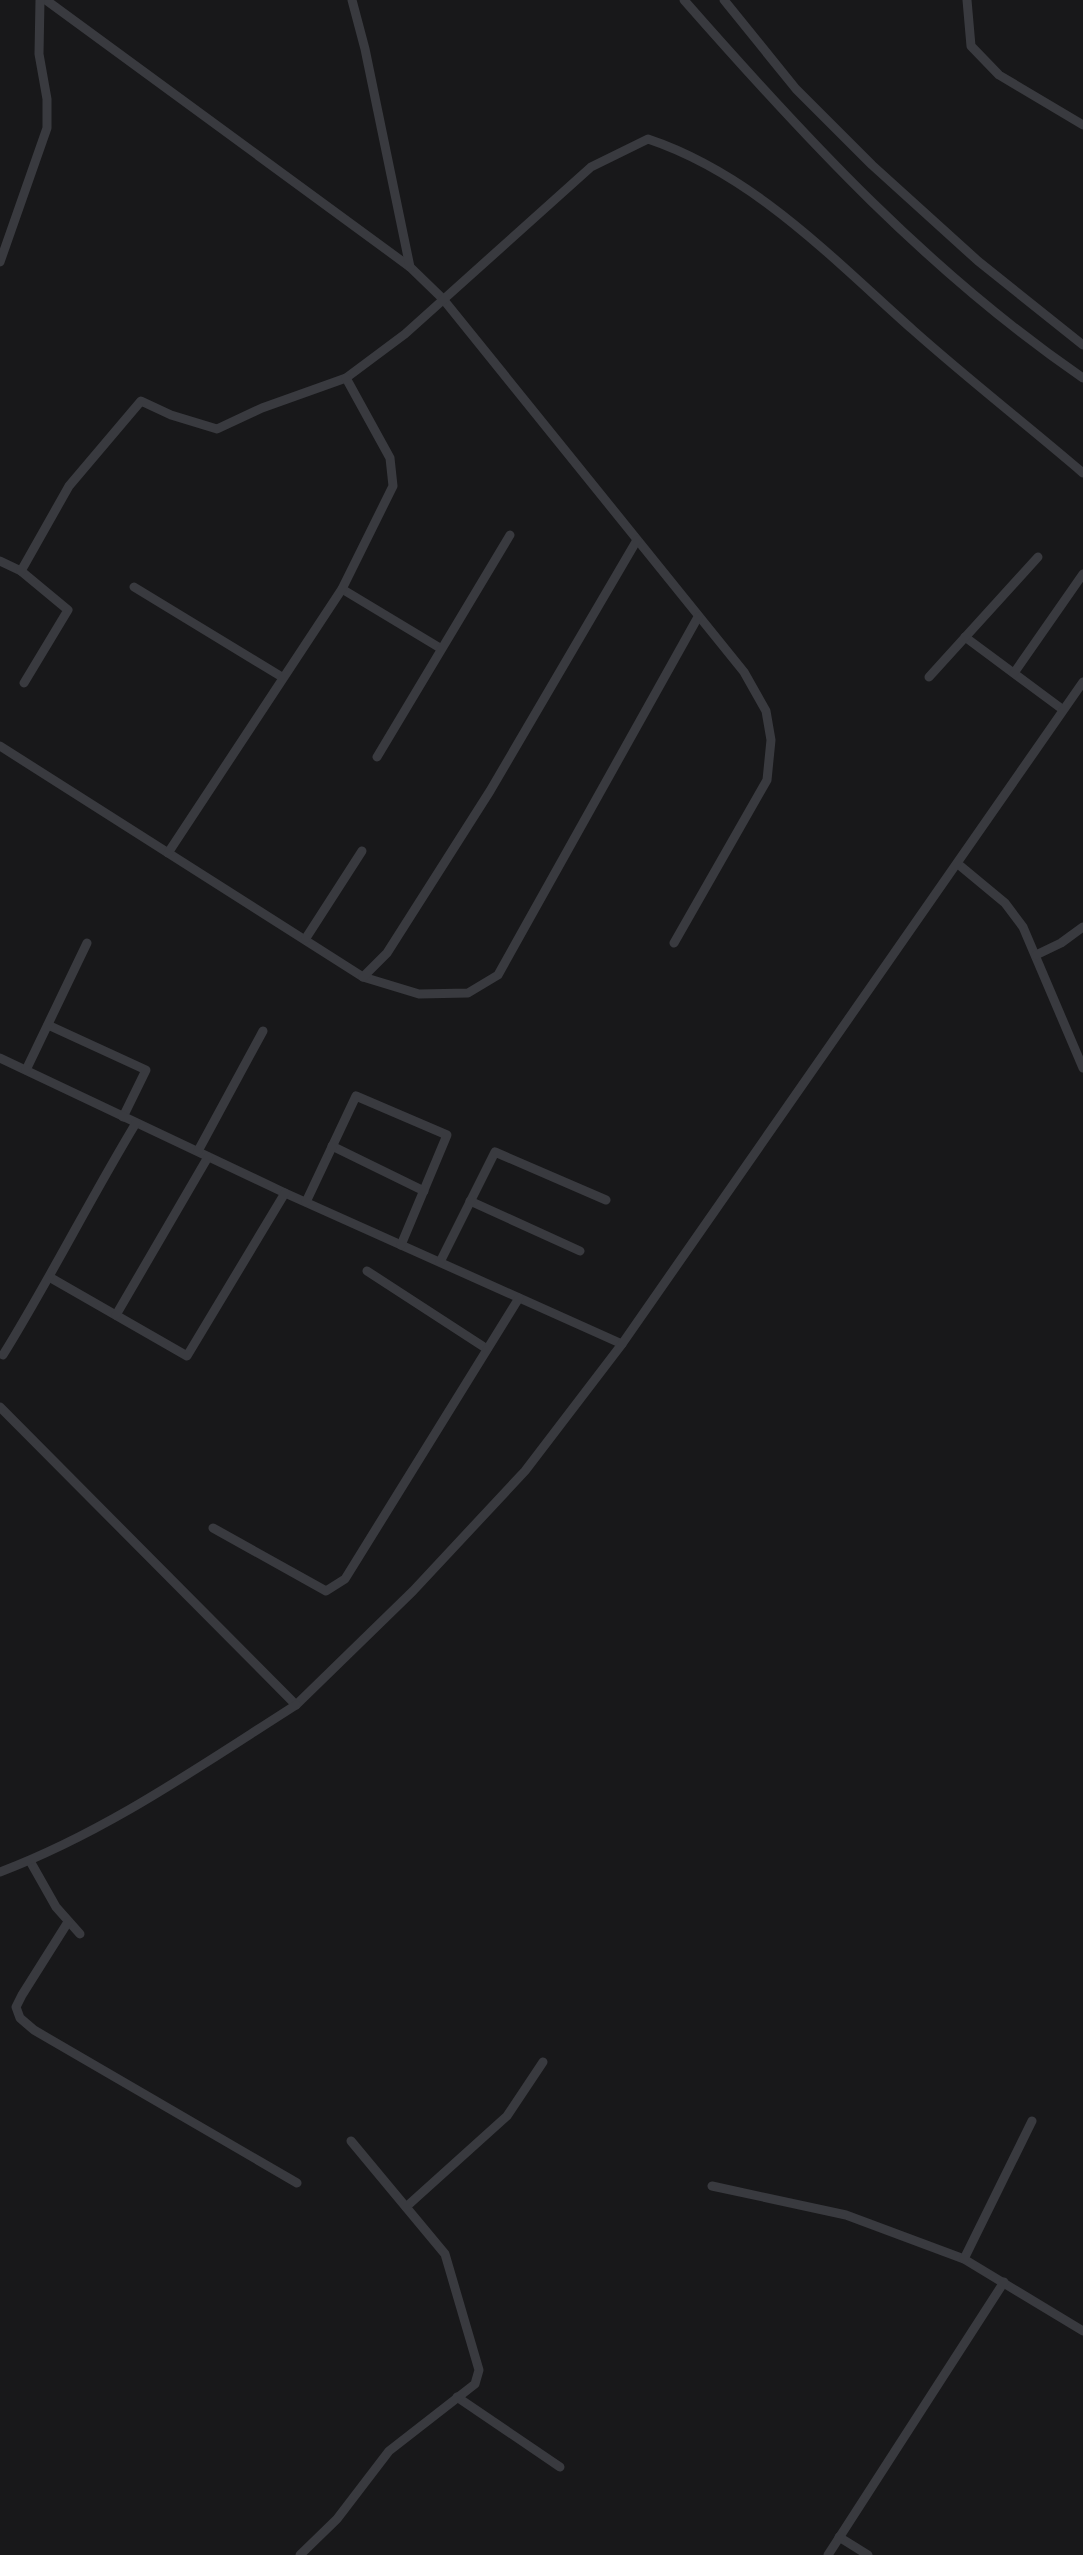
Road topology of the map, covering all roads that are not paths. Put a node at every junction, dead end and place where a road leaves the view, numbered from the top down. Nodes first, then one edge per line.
1 (43, 0) edge
2 (352, 0) edge
3 (684, 0) edge
4 (724, 0) edge
5 (967, 0) edge
6 (1083, 126) edge
7 (0, 262) edge
8 (410, 267) junction
9 (443, 299) junction
10 (1083, 345) edge
11 (346, 378) junction
12 (1083, 378) edge
13 (1083, 473) edge
14 (510, 535) dead end
15 (637, 540) junction
16 (1038, 557) dead end
17 (0, 562) edge
18 (20, 570) junction
19 (1083, 574) edge
20 (134, 587) dead end
21 (342, 589) junction
22 (698, 617) junction
23 (965, 637) junction
24 (440, 648) junction
25 (1014, 673) junction
26 (282, 677) junction
27 (929, 677) dead end
28 (1083, 682) edge
29 (24, 683) dead end
30 (1062, 709) junction
31 (0, 746) edge
32 (377, 757) dead end
33 (362, 851) dead end
34 (168, 853) junction
35 (958, 864) junction
36 (1083, 926) edge
37 (306, 938) junction
38 (674, 943) dead end
39 (87, 944) dead end
40 (1036, 955) junction
41 (363, 977) junction
42 (48, 1025) junction
43 (262, 1030) dead end
44 (0, 1058) edge
45 (1083, 1068) edge
46 (26, 1070) junction
47 (123, 1117) junction
48 (136, 1123) junction
49 (332, 1146) junction
50 (198, 1152) junction
51 (208, 1156) junction
52 (424, 1191) junction
53 (285, 1192) junction
54 (606, 1200) dead end
55 (470, 1201) junction
56 (306, 1202) junction
57 (401, 1245) junction
58 (580, 1252) dead end
59 (440, 1262) junction
60 (367, 1272) dead end
61 (50, 1278) junction
62 (519, 1298) junction
63 (116, 1314) junction
64 (622, 1344) junction
65 (488, 1350) junction
66 (3, 1355) dead end
67 (0, 1407) edge
68 (213, 1528) dead end
69 (296, 1705) junction
70 (30, 1861) junction
71 (0, 1872) edge
72 (68, 1922) junction
73 (80, 1934) dead end
74 (544, 2062) dead end
75 (1032, 2121) dead end
76 (351, 2141) dead end
77 (298, 2182) dead end
78 (712, 2186) dead end
79 (406, 2207) junction
80 (964, 2259) junction
81 (1004, 2282) junction
82 (1083, 2332) edge
83 (457, 2397) junction
84 (560, 2467) dead end
85 (839, 2537) junction
86 (300, 2555) edge
87 (828, 2555) edge
88 (868, 2555) edge

1 - 7 lane
1 - 8 lane
2 - 8 lane
3 - 12 lane
4 - 10 lane
5 - 6 lane
8 - 9 lane
9 - 11 lane
9 - 13 lane
9 - 15 lane
11 - 18 lane
11 - 21 lane
14 - 24 lane
15 - 22 lane
15 - 41 lane
16 - 23 lane
17 - 18 lane
18 - 29 lane
19 - 25 lane
20 - 26 lane
21 - 24 lane
21 - 26 lane
22 - 38 lane
22 - 41 lane
23 - 25 lane
23 - 27 lane
24 - 32 lane
25 - 30 lane
26 - 34 lane
28 - 30 lane
30 - 35 lane
31 - 34 lane
33 - 37 lane
34 - 37 lane
35 - 40 lane
35 - 64 lane
36 - 40 lane
37 - 41 lane
39 - 42 lane
40 - 45 lane
42 - 46 lane
42 - 47 lane
43 - 50 lane
44 - 46 lane
46 - 47 lane
47 - 48 lane
48 - 50 lane
48 - 61 lane
49 - 52 lane
49 - 52 lane
49 - 56 lane
50 - 51 lane
51 - 53 lane
51 - 63 lane
52 - 57 lane
53 - 56 lane
53 - 63 lane
54 - 55 lane
55 - 58 lane
55 - 59 lane
56 - 57 lane
57 - 59 lane
59 - 62 lane
60 - 65 lane
61 - 63 lane
61 - 66 lane
62 - 64 lane
62 - 65 lane
64 - 69 lane
65 - 68 lane
67 - 69 lane
69 - 70 lane
70 - 71 lane
70 - 72 lane
72 - 73 lane
72 - 77 lane
74 - 79 lane
75 - 80 lane
76 - 79 lane
78 - 80 lane
79 - 83 lane
80 - 81 lane
81 - 82 lane
81 - 85 lane
83 - 84 lane
83 - 86 lane
85 - 87 lane
85 - 88 lane

